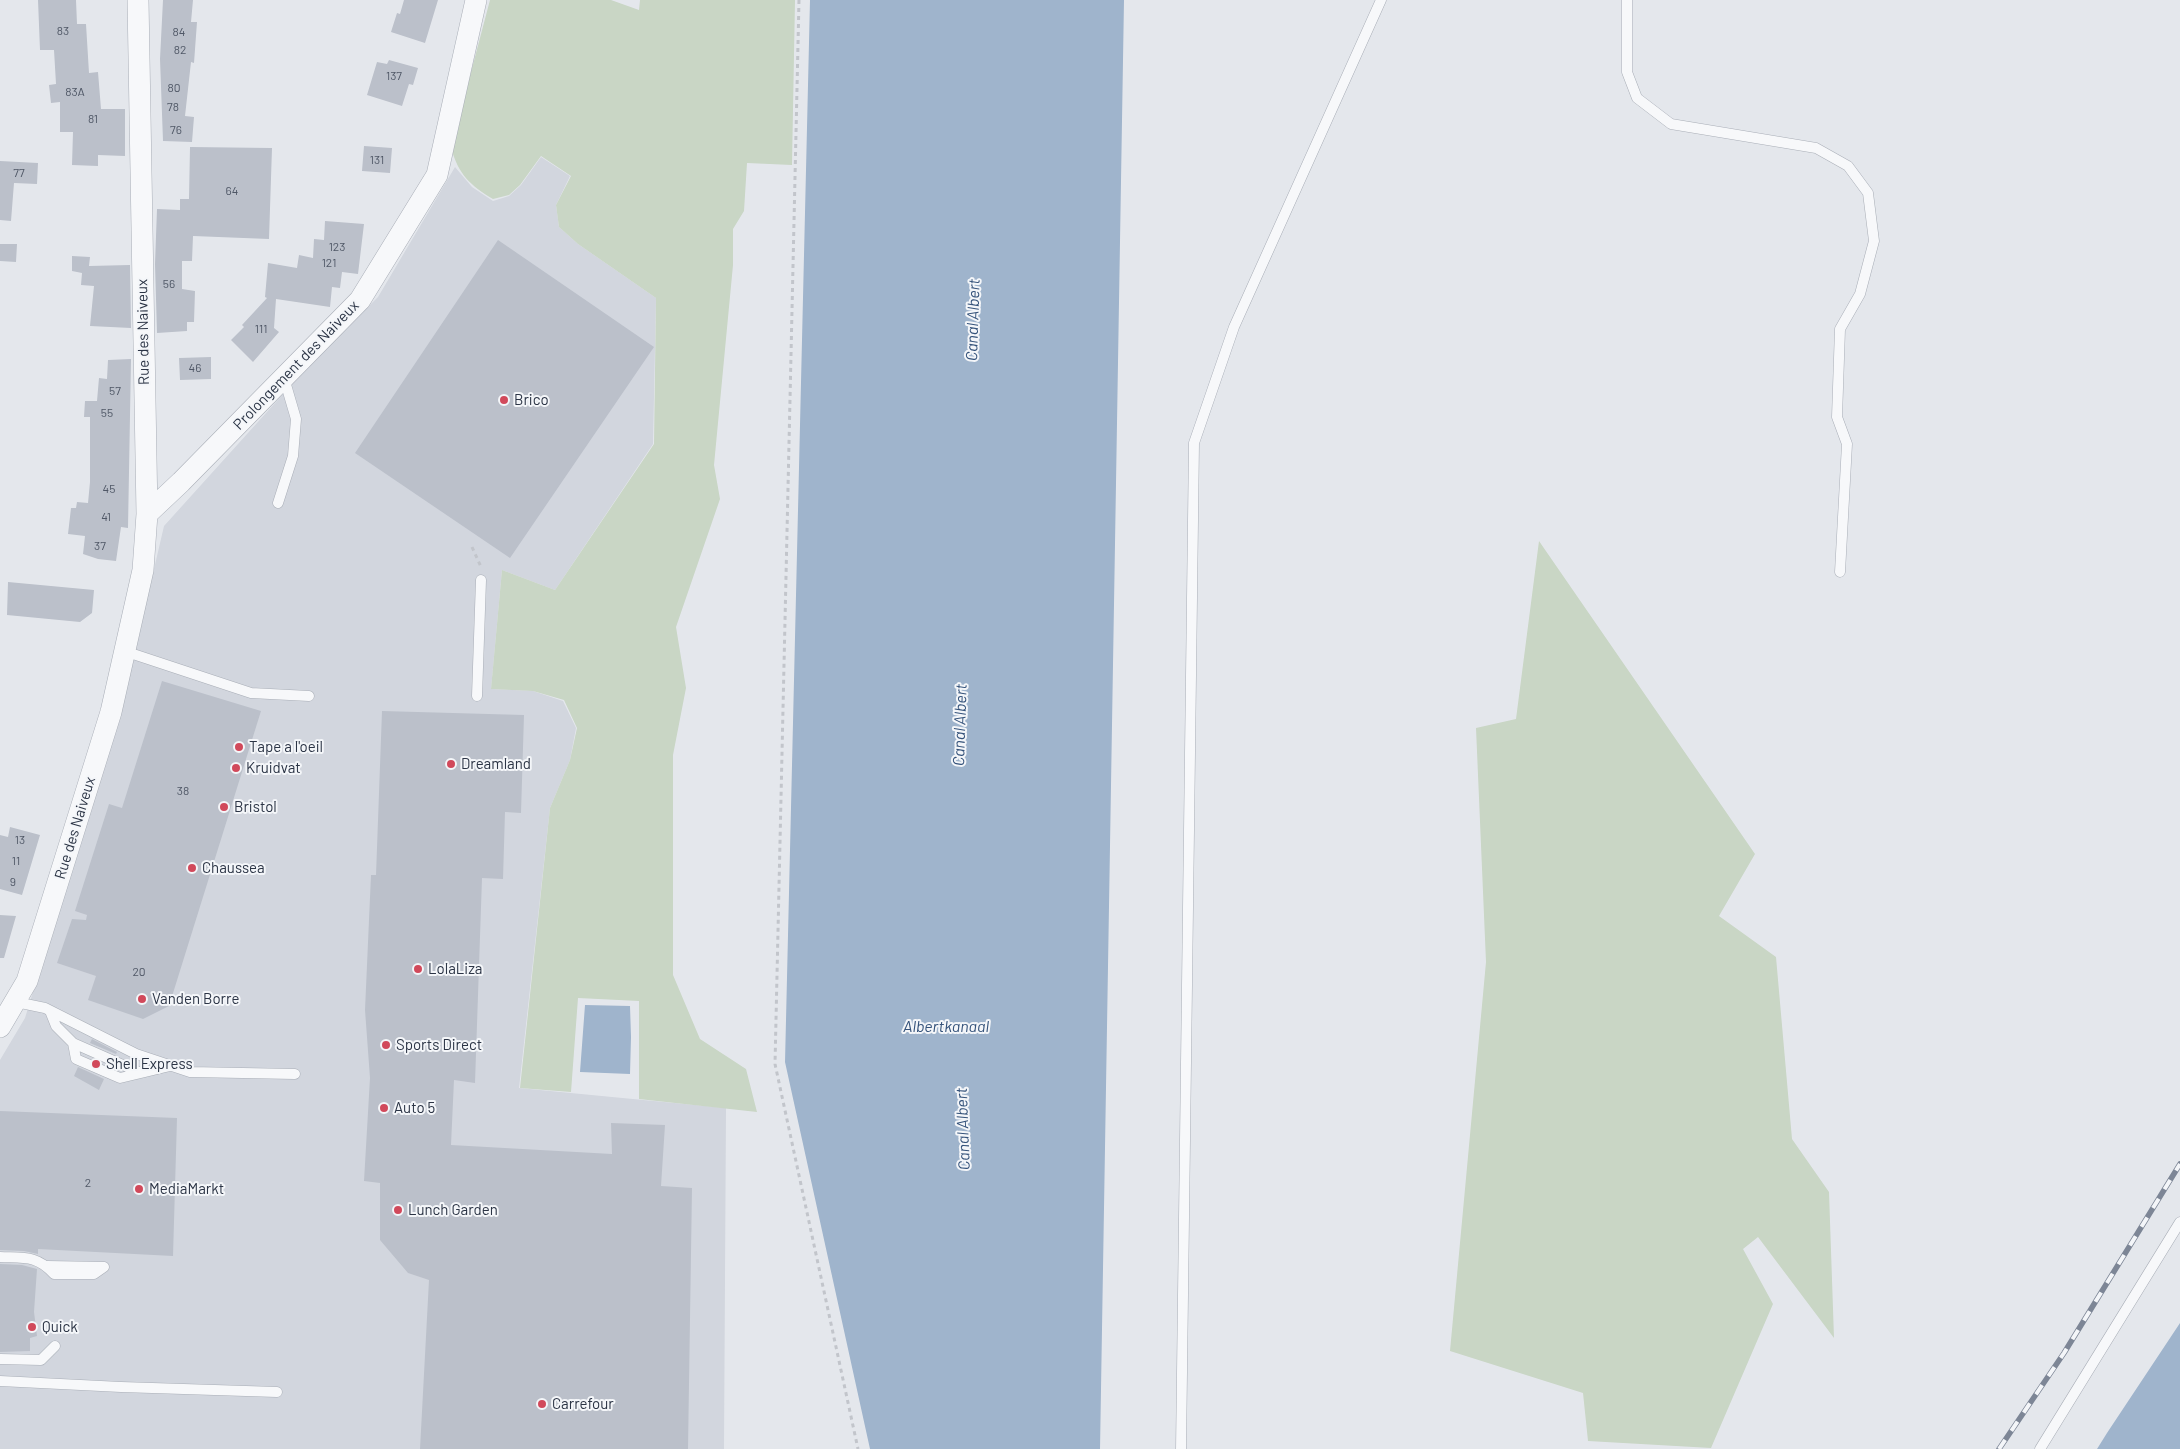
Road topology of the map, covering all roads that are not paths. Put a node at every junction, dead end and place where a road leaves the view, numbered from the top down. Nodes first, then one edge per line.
1 (476, 0) edge
2 (1380, 0) edge
3 (1627, 0) edge
4 (138, 5) edge
5 (284, 378) junction
6 (278, 503) dead end
7 (147, 514) junction
8 (1840, 572) dead end
9 (481, 576) road end
10 (124, 651) junction
11 (309, 696) dead end
12 (477, 696) dead end
13 (8, 1002) edge
14 (50, 1011) junction
15 (0, 1027) edge
16 (171, 1066) junction
17 (294, 1074) dead end
18 (2180, 1222) edge
19 (0, 1257) edge
20 (104, 1267) dead end
21 (55, 1346) dead end
22 (0, 1359) edge
23 (0, 1381) edge
24 (276, 1392) dead end
25 (1181, 1449) edge
26 (2040, 1449) edge

1 - 5 street, Prolongement des Naiveux
2 - 25 lane
3 - 8 lane
4 - 7 street, Rue des Naiveux
5 - 6 lane
5 - 7 street, Prolongement des Naiveux
7 - 10 street, Rue des Naiveux
9 - 12 lane
10 - 11 lane
10 - 13 street, Rue des Naiveux
13 - 14 lane
13 - 15 street, Rue des Naiveux
14 - 16 lane
14 - 16 lane
16 - 17 lane
18 - 26 lane
19 - 20 lane
21 - 22 lane
23 - 24 lane

